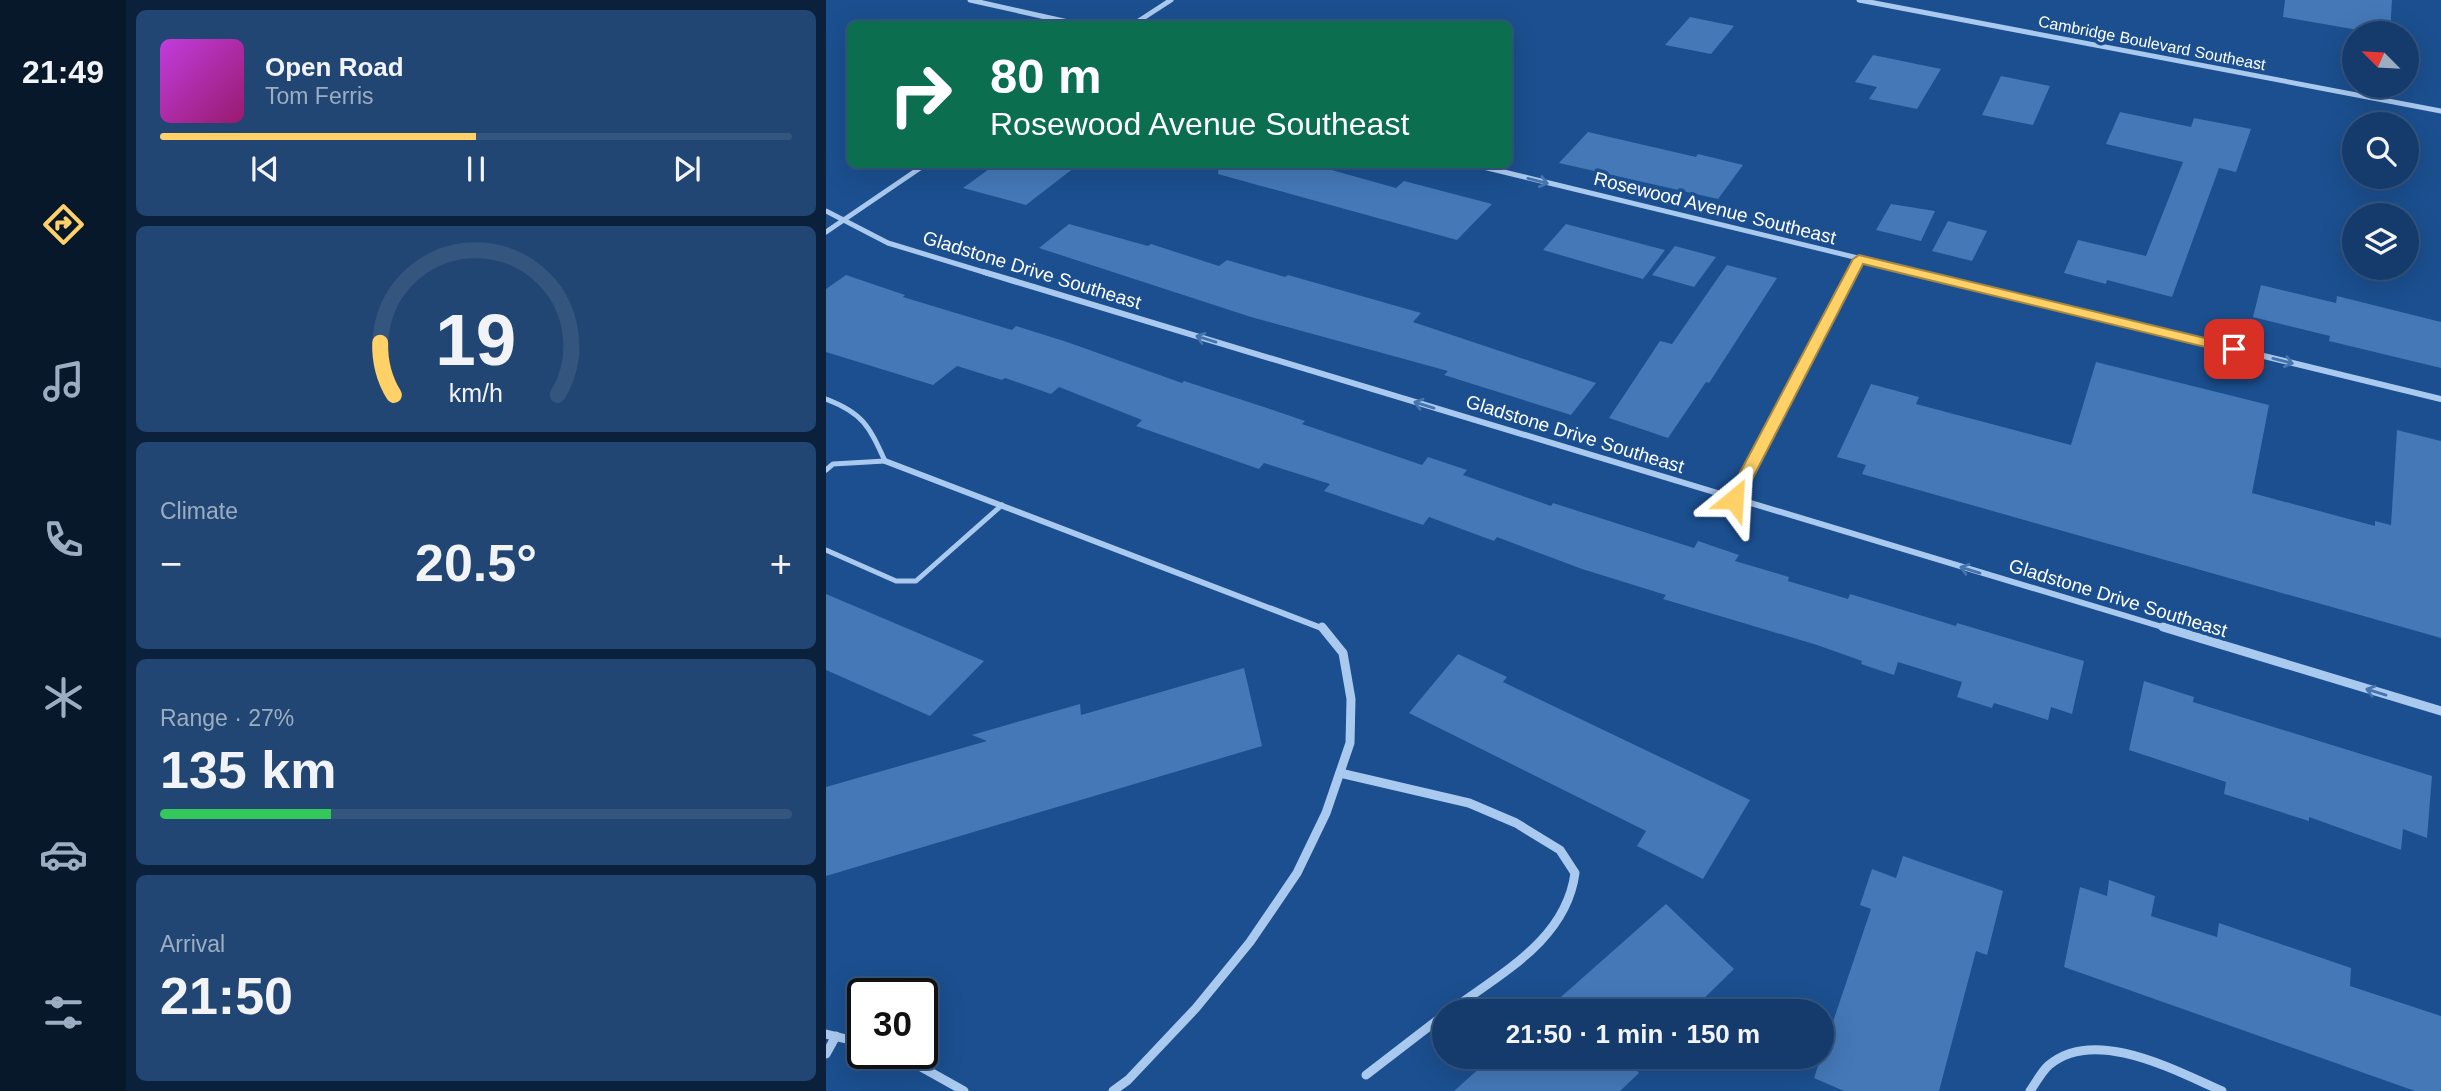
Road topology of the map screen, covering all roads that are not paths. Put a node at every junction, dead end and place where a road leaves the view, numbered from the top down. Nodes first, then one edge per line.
1 (970, 0) edge
2 (1171, 0) edge
3 (1859, 0) edge
4 (1064, 21) edge
5 (1139, 21) edge
6 (2441, 111) edge
7 (920, 168) edge
8 (1487, 168) edge
9 (826, 211) edge
10 (843, 221) junction
11 (826, 232) edge
12 (1859, 259) junction
13 (826, 399) edge
14 (2441, 400) edge
15 (885, 461) junction
16 (826, 470) edge
17 (1734, 499) junction
18 (1002, 505) junction
19 (826, 550) edge
20 (2441, 711) edge
21 (1340, 773) junction
22 (1466, 999) edge
23 (1432, 1025) edge
24 (831, 1035) edge
25 (826, 1054) edge
26 (925, 1069) edge
27 (1366, 1075) dead end
28 (964, 1091) edge
29 (1113, 1091) edge
30 (2029, 1091) edge
31 (2222, 1091) edge

1 - 4 street
2 - 5 street
3 - 6 street, Cambridge Boulevard Southeast
7 - 10 street
8 -> 12 street, Rosewood Avenue Southeast
9 - 10 street, Gladstone Drive Southeast
10 - 11 street
17 -> 10 street, Gladstone Drive Southeast
12 -> 14 street, Rosewood Avenue Southeast
12 - 17 street
13 - 15 lane
15 - 16 lane
15 - 18 street
20 -> 17 street, Gladstone Drive Southeast
18 - 19 lane
18 - 21 street
21 - 22 street
21 - 29 street
23 - 27 street
24 - 25 street
26 - 28 street
30 - 31 street

